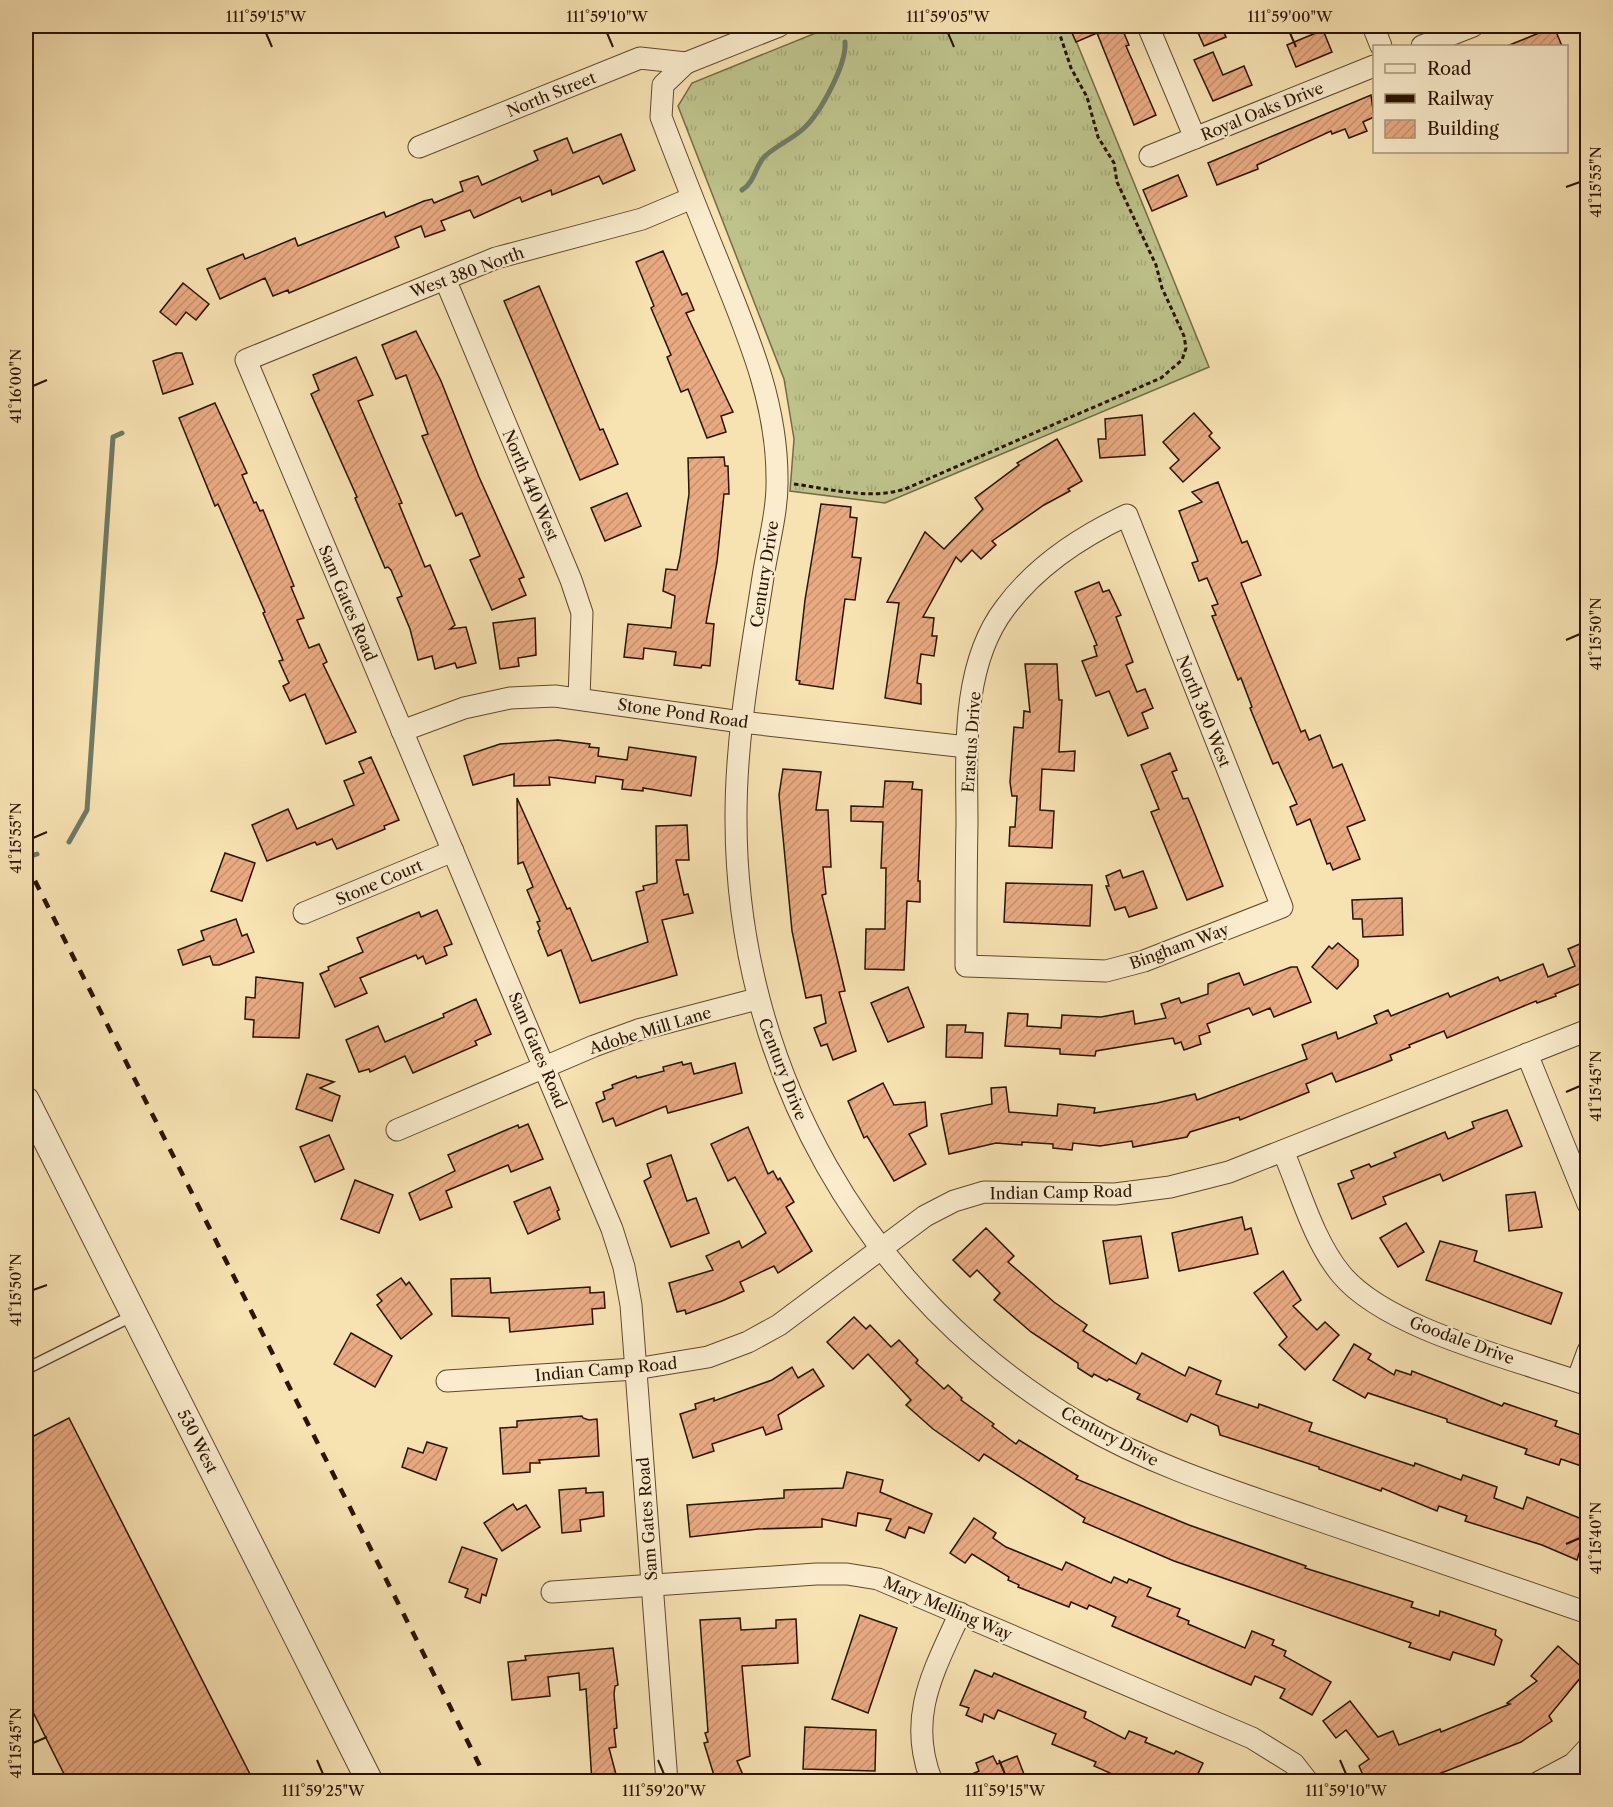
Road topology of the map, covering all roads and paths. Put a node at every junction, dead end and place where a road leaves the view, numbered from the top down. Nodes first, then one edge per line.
1 (779, 26) edge
2 (1057, 26) edge
3 (1148, 26) edge
4 (1373, 26) edge
5 (1473, 26) edge
6 (1381, 45) edge
7 (1425, 45) edge
8 (686, 63) junction
9 (1373, 66) edge
10 (663, 85) joint
11 (1195, 138) junction
12 (420, 147) dead end
13 (1150, 156) dead end
14 (692, 198) junction
15 (445, 279) junction
16 (246, 360) joint
17 (778, 482) junction
18 (1126, 515) joint
19 (579, 698) junction
20 (741, 722) junction
21 (402, 731) junction
22 (968, 747) junction
23 (453, 851) junction
24 (1282, 907) joint
25 (304, 913) dead end
26 (966, 966) joint
27 (757, 999) junction
28 (1587, 1030) edge
29 (1527, 1054) junction
30 (546, 1066) junction
31 (26, 1100) edge
32 (397, 1130) dead end
33 (1283, 1150) junction
34 (1587, 1204) edge
35 (882, 1249) junction
36 (134, 1315) junction
37 (1587, 1351) edge
38 (26, 1369) edge
39 (635, 1369) junction
40 (447, 1381) dead end
41 (1582, 1383) edge
42 (652, 1584) junction
43 (552, 1592) dead end
44 (960, 1613) junction
45 (1587, 1613) edge
46 (1587, 1748) edge
47 (370, 1782) edge
48 (668, 1782) edge
49 (932, 1782) edge
50 (1308, 1782) edge
51 (1539, 1782) edge

1 - 8 street, North Street
2 - 17 path
3 - 11 street
4 - 6 street
5 - 7 street
8 - 10 street, North Street
8 - 12 street, North Street
9 - 11 street, Royal Oaks Drive
10 - 14 street, Century Drive
11 - 13 street, Royal Oaks Drive
14 - 15 street, West 380 North
14 - 17 street, Century Drive
15 - 16 street, West 380 North
15 - 19 street, North 440 West
16 - 21 street, Sam Gates Road
17 - 20 street, Century Drive
18 - 22 street, Erastus Drive
18 - 24 street, North 360 West
19 - 20 street, Stone Pond Road
19 - 21 street, Stone Pond Road
20 - 22 street, Stone Pond Road
20 - 27 street, Century Drive
21 - 23 street, Sam Gates Road
22 - 26 street, Erastus Drive
23 - 25 street, Stone Court
23 - 30 street, Sam Gates Road
24 - 26 street, Bingham Way
27 - 30 street, Adobe Mill Lane
27 - 35 street, Century Drive
28 - 29 street, Indian Camp Road
29 - 33 street, Indian Camp Road
29 - 34 street
30 - 32 street, Adobe Mill Lane
30 - 39 street, Sam Gates Road
31 - 36 street, 530 West
33 - 35 street, Indian Camp Road
33 - 41 street, Goodale Drive
35 - 39 street, Indian Camp Road
35 - 45 street, Century Drive
36 - 38 lane
36 - 47 street, 530 West
37 - 41 street
39 - 40 street, Indian Camp Road
39 - 42 street, Sam Gates Road
42 - 43 street, Mary Melling Way
42 - 44 street, Mary Melling Way
42 - 48 street, Sam Gates Road
44 - 49 street
44 - 50 street, Mary Melling Way
46 - 51 street

